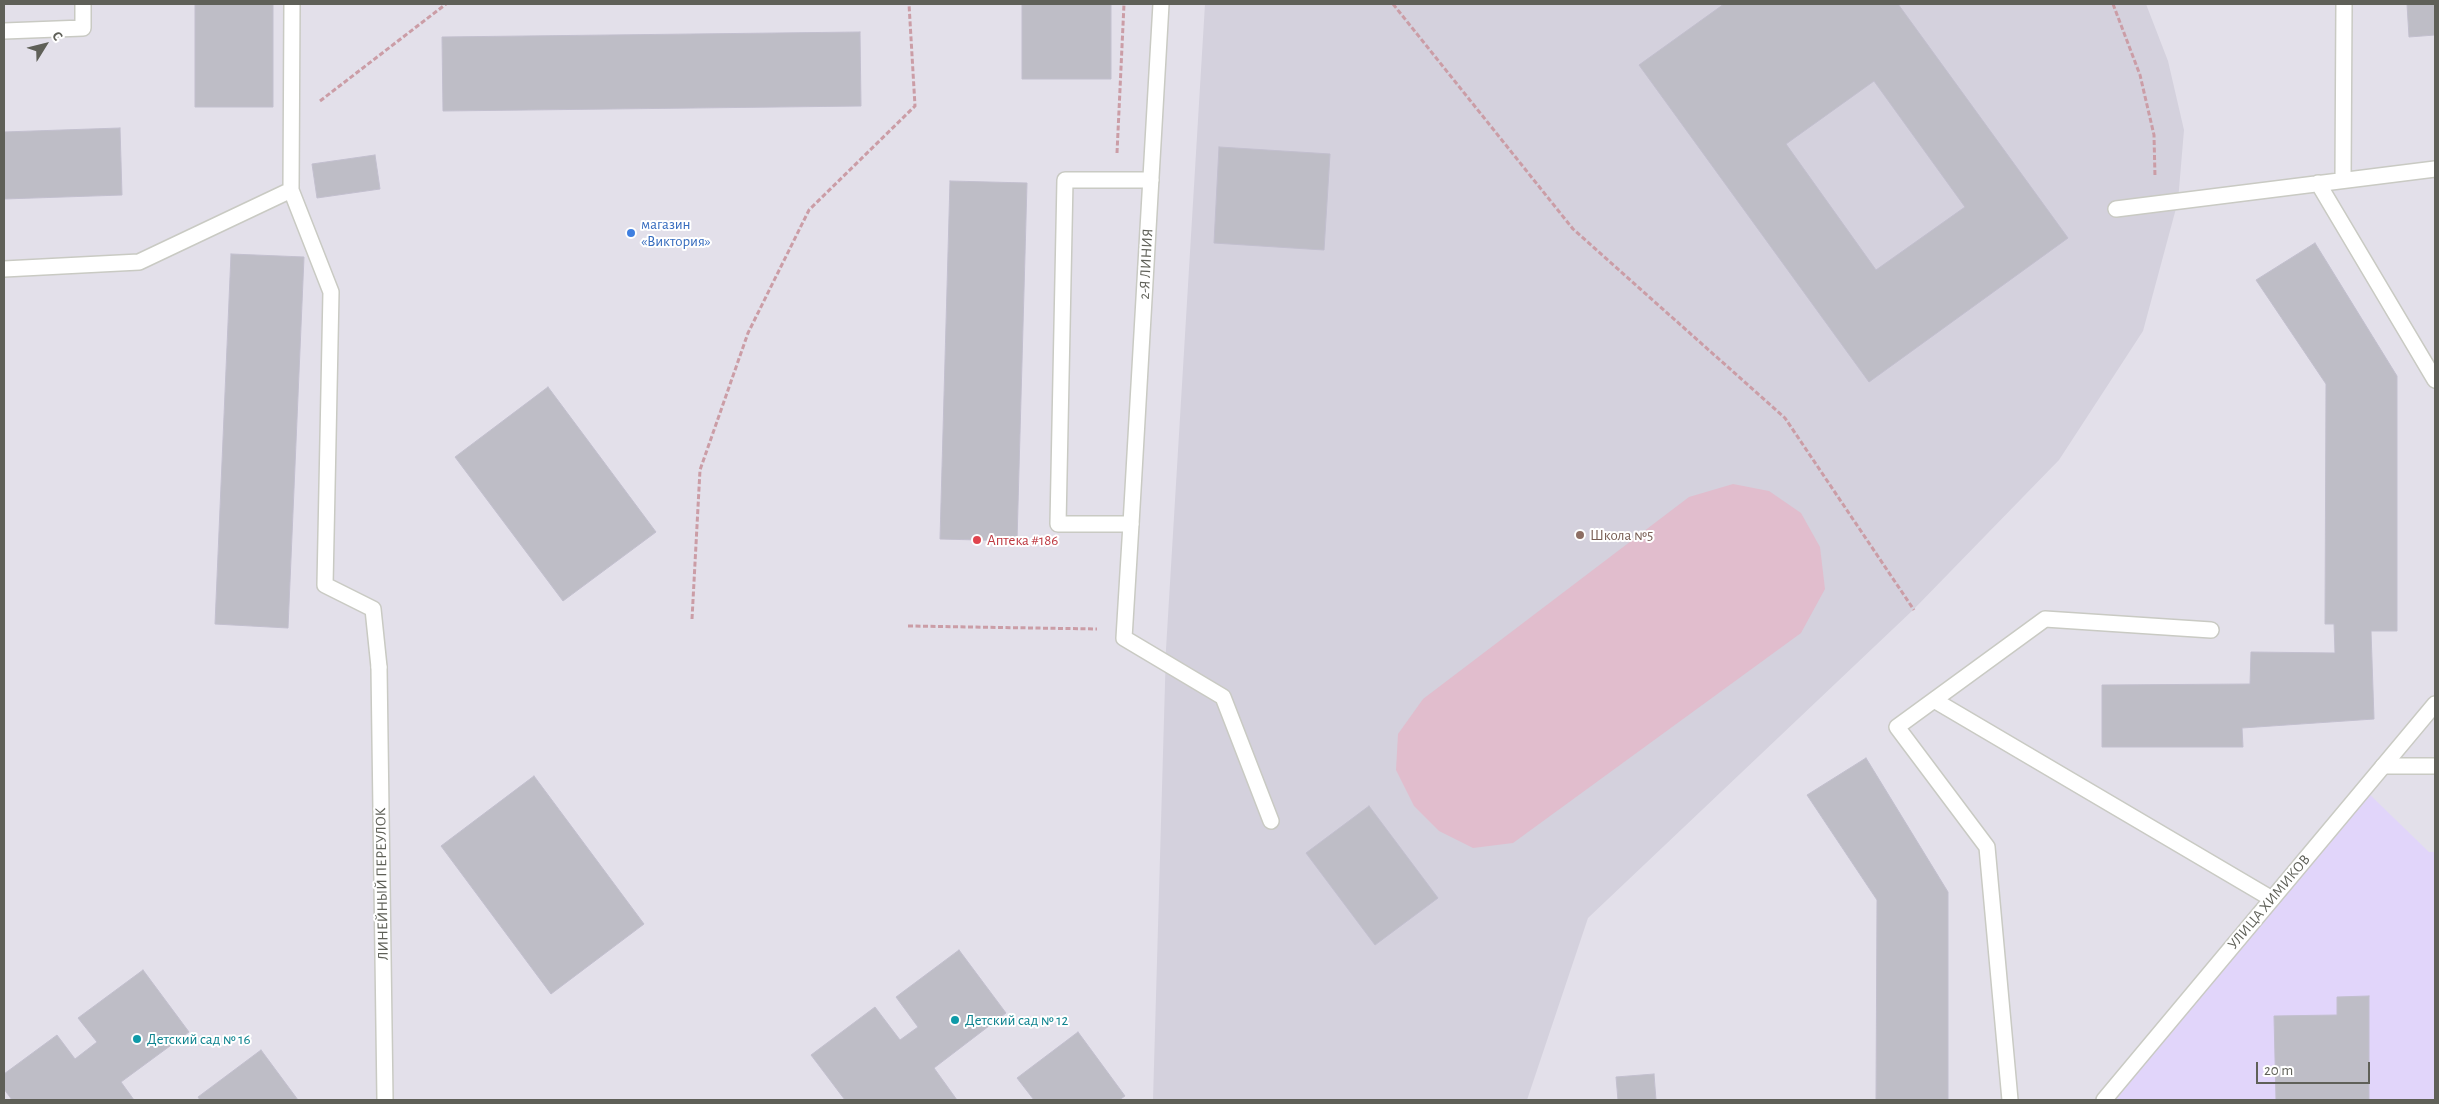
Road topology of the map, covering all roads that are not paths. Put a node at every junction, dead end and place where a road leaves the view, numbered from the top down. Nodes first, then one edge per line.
1 (83, 4) edge
2 (292, 4) edge
3 (1161, 4) edge
4 (2344, 4) edge
5 (4, 31) edge
6 (2435, 169) edge
7 (1151, 180) junction
8 (2343, 180) junction
9 (2318, 183) junction
10 (291, 190) junction
11 (2116, 209) dead end
12 (4, 269) edge
13 (2435, 380) edge
14 (1131, 524) junction
15 (2210, 630) dead end
16 (1934, 700) junction
17 (2435, 704) edge
18 (2383, 766) junction
19 (2435, 766) edge
20 (1271, 821) dead end
21 (2272, 899) junction
22 (385, 1100) edge
23 (2010, 1100) edge
24 (2104, 1100) edge

1 - 5 street
2 - 10 street
3 - 7 street, 2-Я ЛИНИЯ
4 - 8 street
6 - 8 street
7 - 14 street, 2-Я ЛИНИЯ
7 - 14 street
8 - 9 street
9 - 11 street
9 - 13 street
10 - 12 street
10 - 22 street, ЛИНЕЙНЫЙ ПЕРЕУЛОК
14 - 20 street, 2-Я ЛИНИЯ
15 - 16 street
16 - 21 street
16 - 23 street
17 - 18 street, УЛИЦА ХИМИКОВ
18 - 19 street
18 - 21 street, УЛИЦА ХИМИКОВ
21 - 24 street, УЛИЦА ХИМИКОВ

